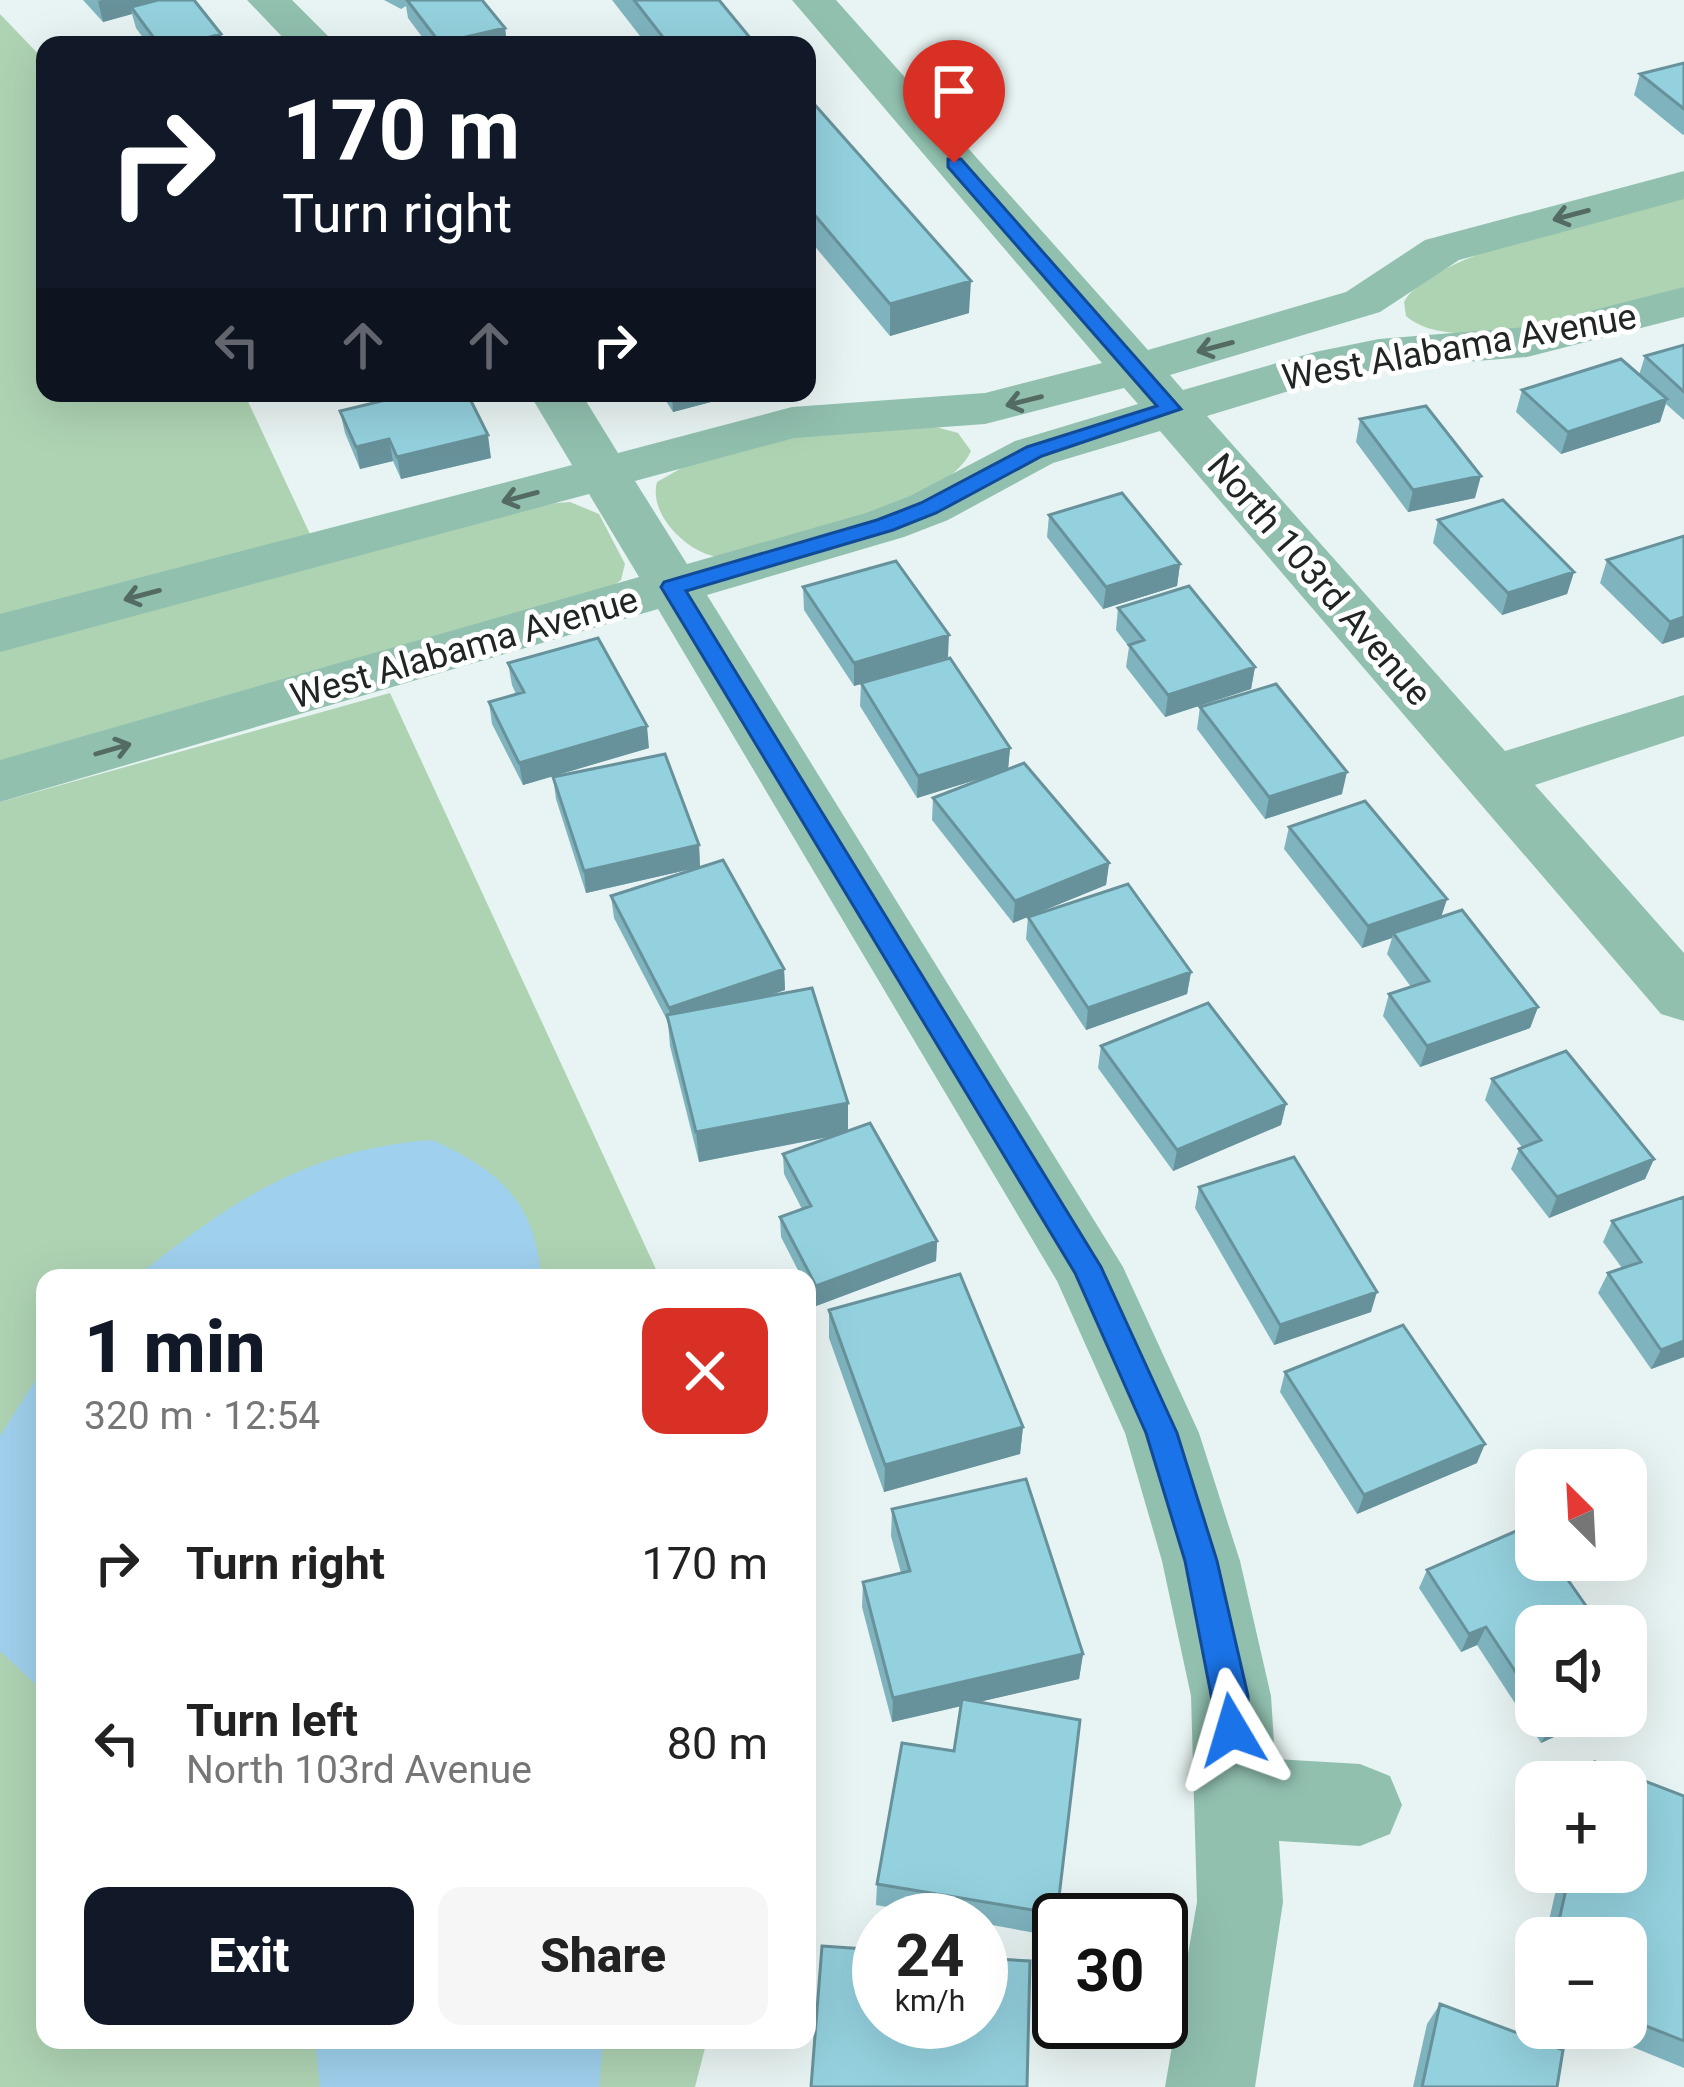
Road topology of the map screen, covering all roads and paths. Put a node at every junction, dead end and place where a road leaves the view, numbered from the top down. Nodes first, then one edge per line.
1 (268, 0) edge
2 (813, 0) edge
3 (306, 36) edge
4 (1684, 185) edge
5 (1684, 302) edge
6 (1153, 389) junction
7 (560, 402) edge
8 (604, 475) junction
9 (672, 587) junction
10 (0, 632) edge
11 (1684, 715) edge
12 (1493, 777) junction
13 (0, 781) edge
14 (1684, 996) edge
15 (1236, 1798) junction
16 (1360, 1805) dead end
17 (1210, 2087) edge

1 - 3 street
2 - 6 street, North 103rd Avenue
4 -> 6 street, West Alabama Avenue
5 - 6 street, West Alabama Avenue
6 -> 8 street, West Alabama Avenue
6 - 9 street, West Alabama Avenue
6 - 12 street, North 103rd Avenue
7 - 8 street
8 - 9 street
8 -> 10 street, West Alabama Avenue
13 -> 9 street, West Alabama Avenue
9 - 15 street
11 - 12 street
12 - 14 street, North 103rd Avenue
15 - 16 street
15 - 17 street

